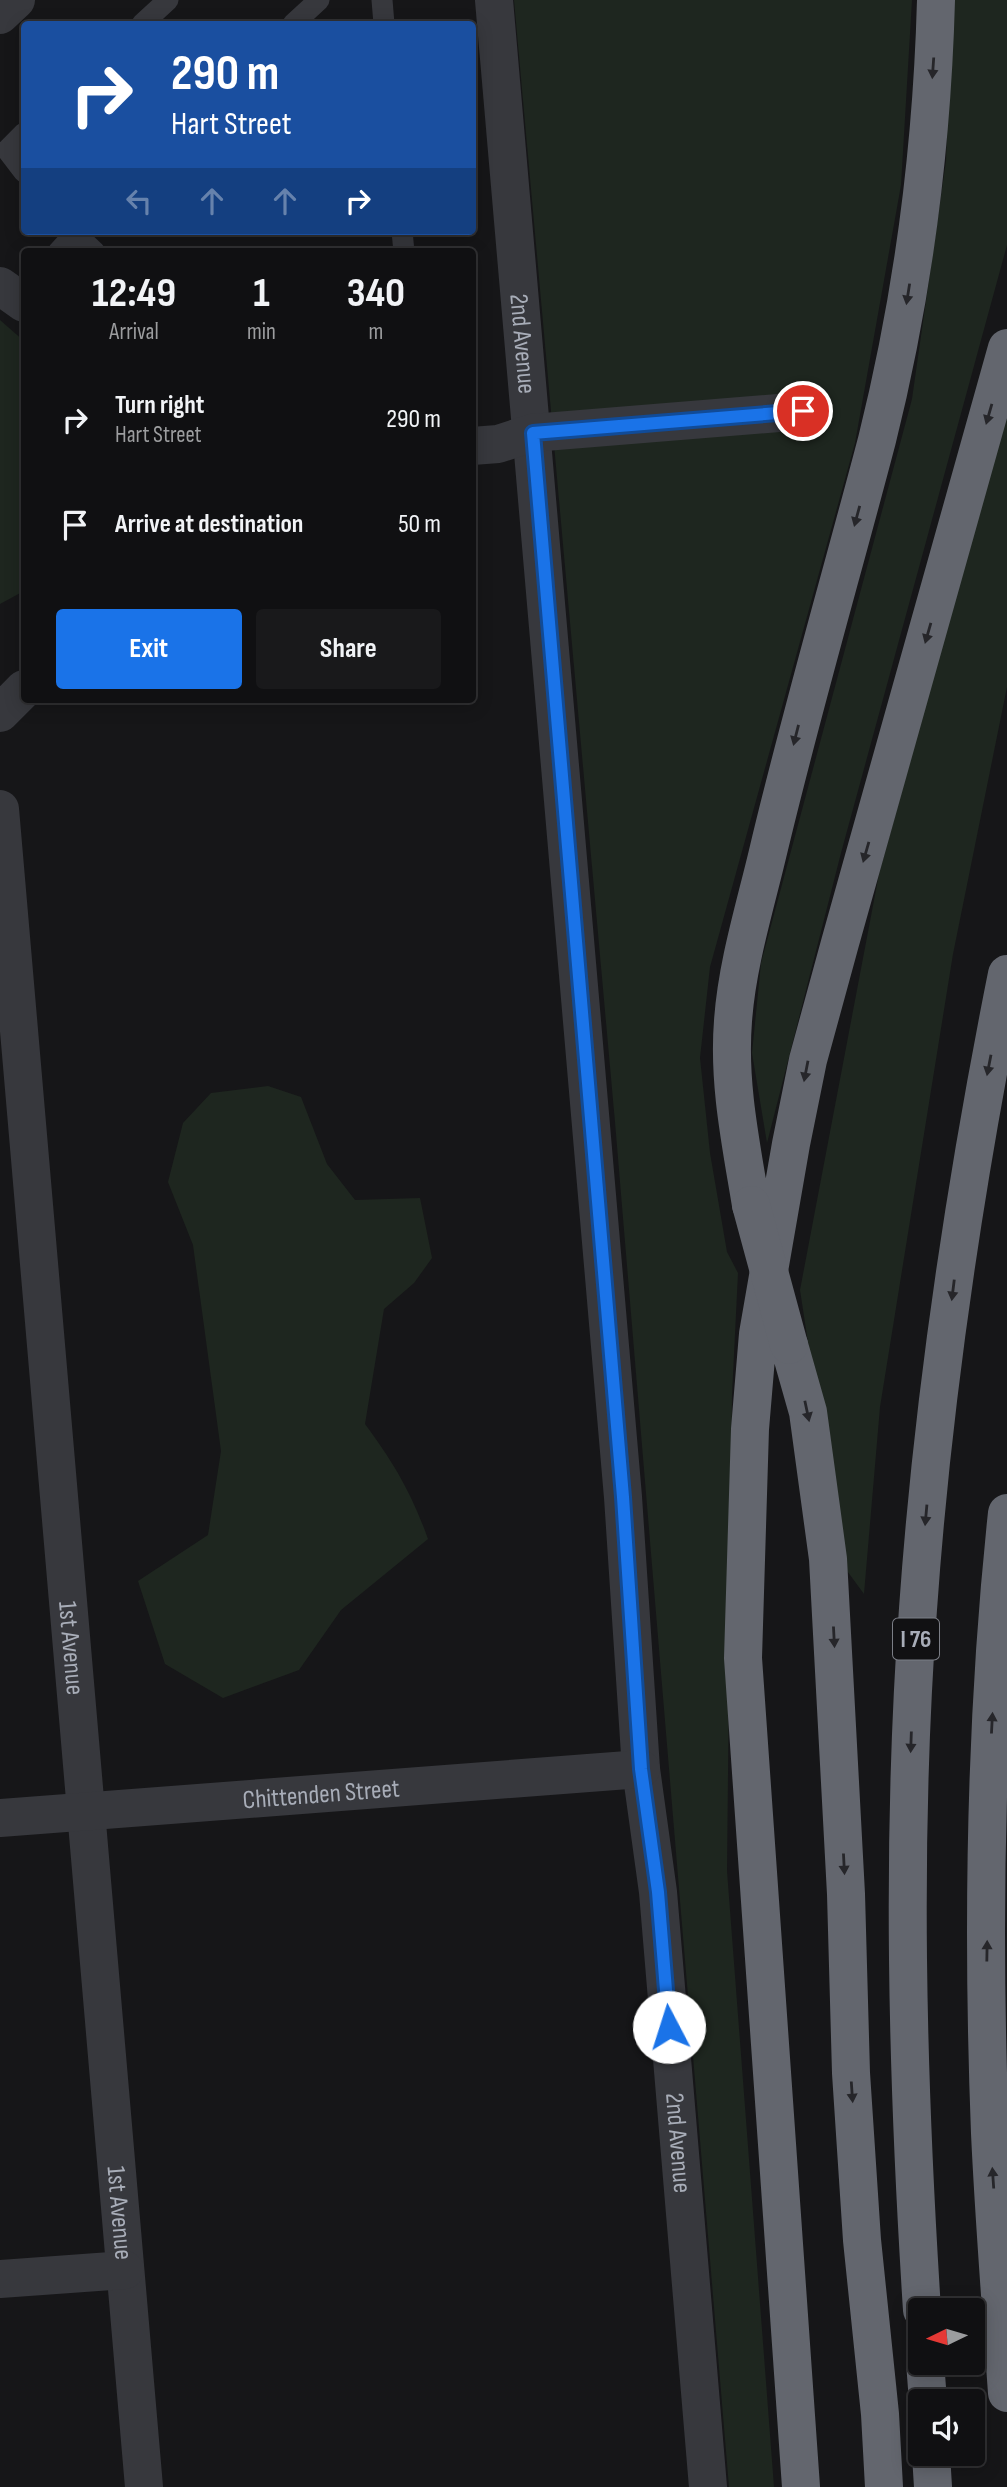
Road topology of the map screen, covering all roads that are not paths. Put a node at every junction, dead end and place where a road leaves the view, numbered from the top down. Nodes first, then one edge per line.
1 (16, 0) edge
2 (168, 0) edge
3 (319, 0) edge
4 (382, 0) edge
5 (494, 0) edge
6 (936, 0) edge
7 (0, 15) edge
8 (145, 21) edge
9 (296, 21) edge
10 (384, 21) edge
11 (21, 136) edge
12 (21, 168) edge
13 (78, 235) edge
14 (91, 248) edge
15 (1007, 348) edge
16 (803, 411) dead end
17 (533, 433) junction
18 (476, 446) edge
19 (21, 693) edge
20 (0, 713) edge
21 (0, 809) edge
22 (1007, 974) edge
23 (1007, 1513) edge
24 (641, 1769) junction
25 (85, 1810) junction
26 (0, 1818) edge
27 (125, 2270) junction
28 (0, 2278) edge
29 (921, 2298) edge
30 (1007, 2393) edge
31 (932, 2466) edge
32 (144, 2487) edge
33 (708, 2487) edge
34 (801, 2487) edge
35 (884, 2487) edge
36 (933, 2487) edge

1 - 7 street
2 - 8 lane
3 - 9 lane
4 - 10 lane
5 - 17 street, 2nd Avenue
6 -> 35 highway, bridge
11 - 12 lane
13 - 14 lane
15 -> 34 highway
16 - 17 street
17 - 18 street
17 - 24 street, 2nd Avenue
19 - 20 street
21 - 25 street, 1st Avenue
22 -> 29 highway, I 76
30 -> 23 highway
24 - 25 street, Chittenden Street
24 - 33 street, 2nd Avenue
25 - 26 street, Chittenden Street
25 - 27 street, 1st Avenue
27 - 28 street
27 - 32 street, 1st Avenue
31 - 36 highway

